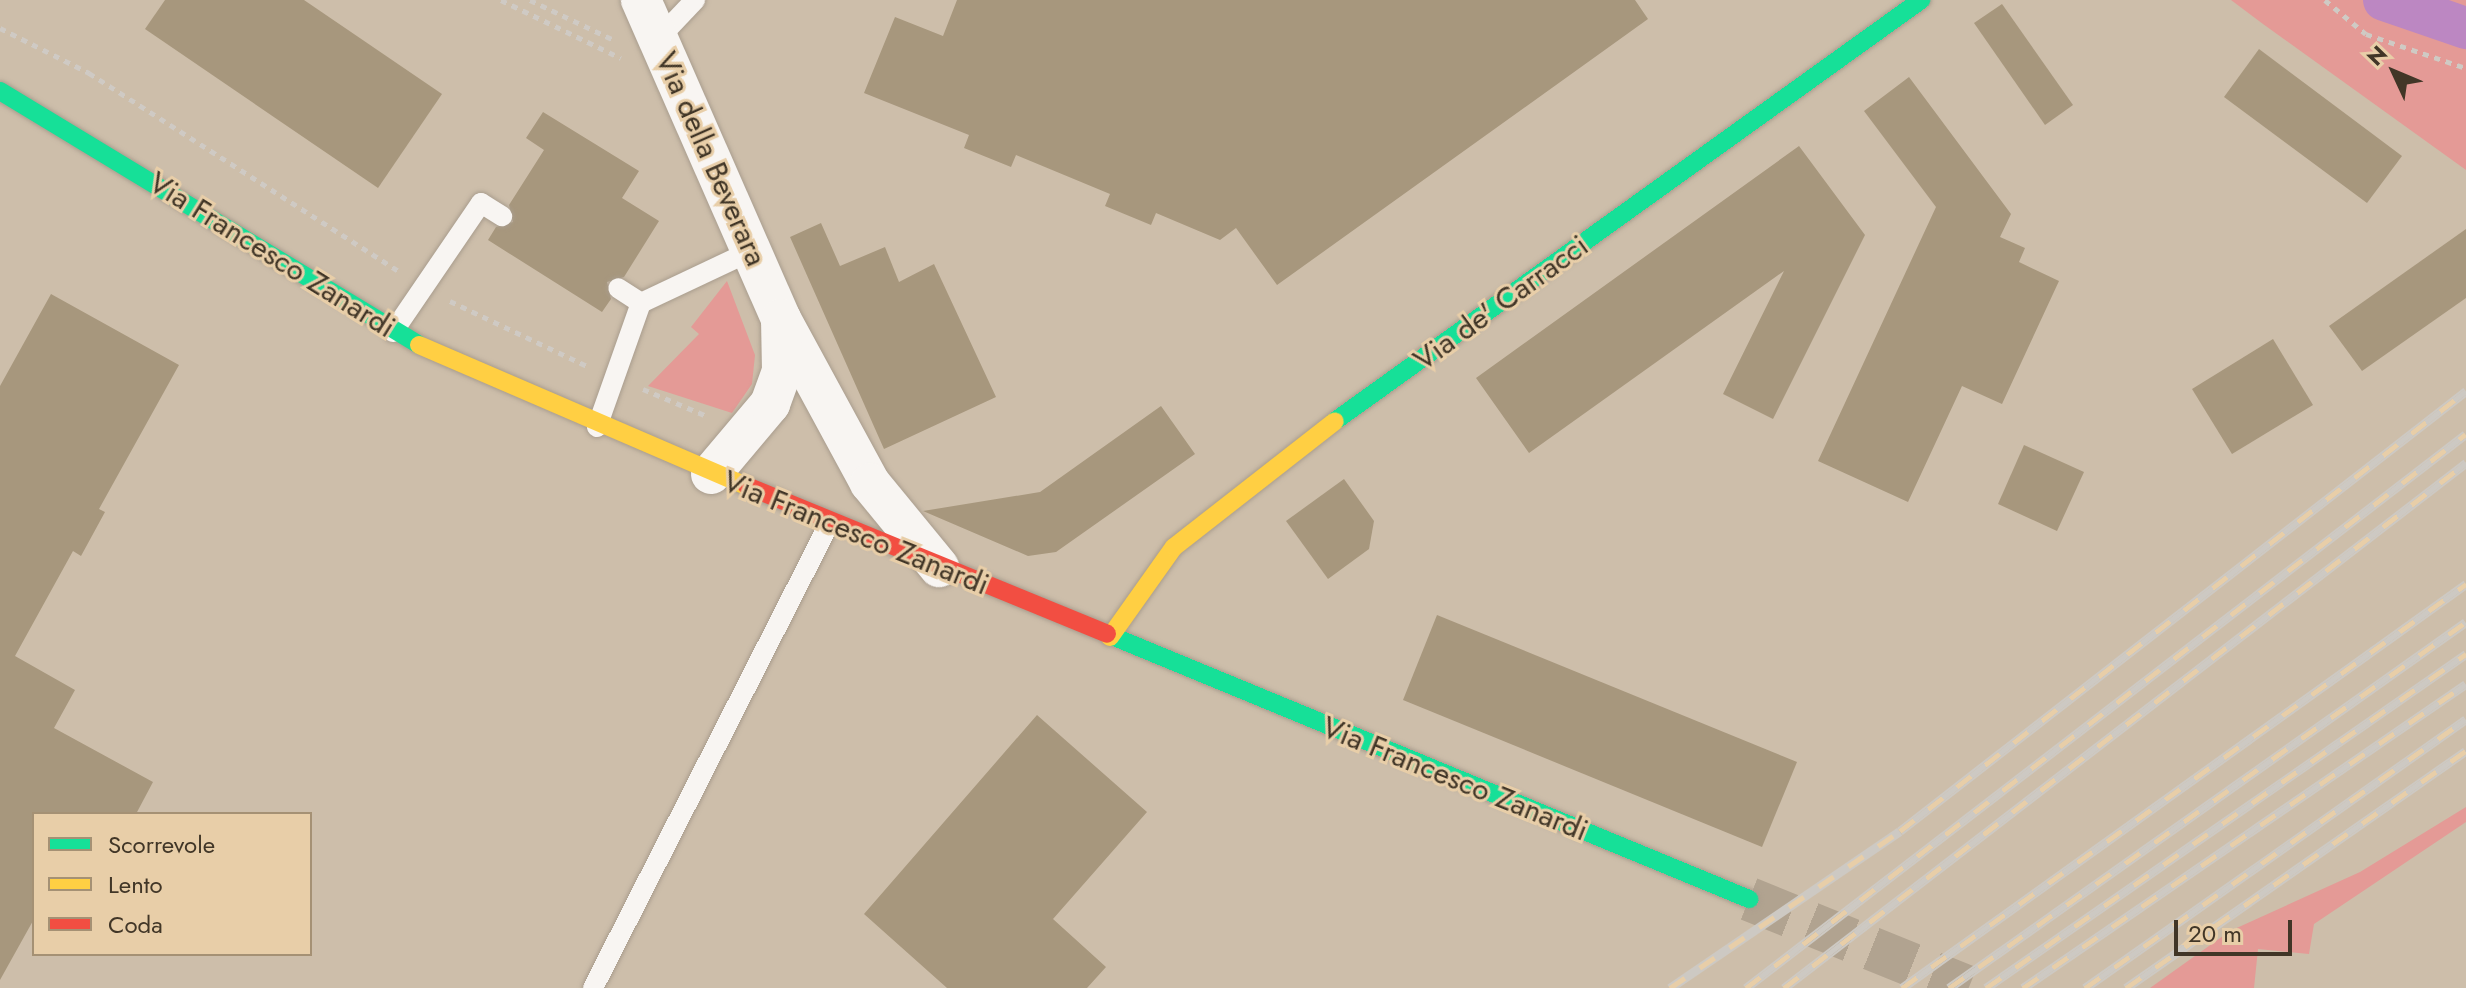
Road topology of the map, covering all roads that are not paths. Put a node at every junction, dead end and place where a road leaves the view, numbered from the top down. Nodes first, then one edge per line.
1 (641, 0) edge
2 (695, 0) edge
3 (1921, 0) edge
4 (638, 49) junction
5 (0, 91) edge
6 (502, 216) dead end
7 (751, 251) junction
8 (618, 288) dead end
9 (641, 303) junction
10 (781, 319) junction
11 (393, 332) junction
12 (597, 427) junction
13 (711, 474) junction
14 (830, 522) junction
15 (939, 567) junction
16 (1110, 637) junction
17 (1749, 899) tunnel mouth
18 (593, 988) edge

1 - 4 street, Via della Beverara
2 - 4 lane
3 - 16 main road, Via de' Carracci
4 - 7 street, Via della Beverara
5 - 11 main road, Via Francesco Zanardi
6 - 11 lane
7 - 9 lane
7 - 10 street, Via della Beverara
8 - 9 lane
9 - 12 lane
10 - 13 street, Via della Beverara
10 - 15 street, Via della Beverara
11 - 12 main road, Via Francesco Zanardi
12 - 13 main road, Via Francesco Zanardi
13 - 14 main road, Via Francesco Zanardi
14 - 15 main road, Via Francesco Zanardi
14 - 18 lane
15 - 16 main road, Via Francesco Zanardi
16 - 17 main road, Via Francesco Zanardi

